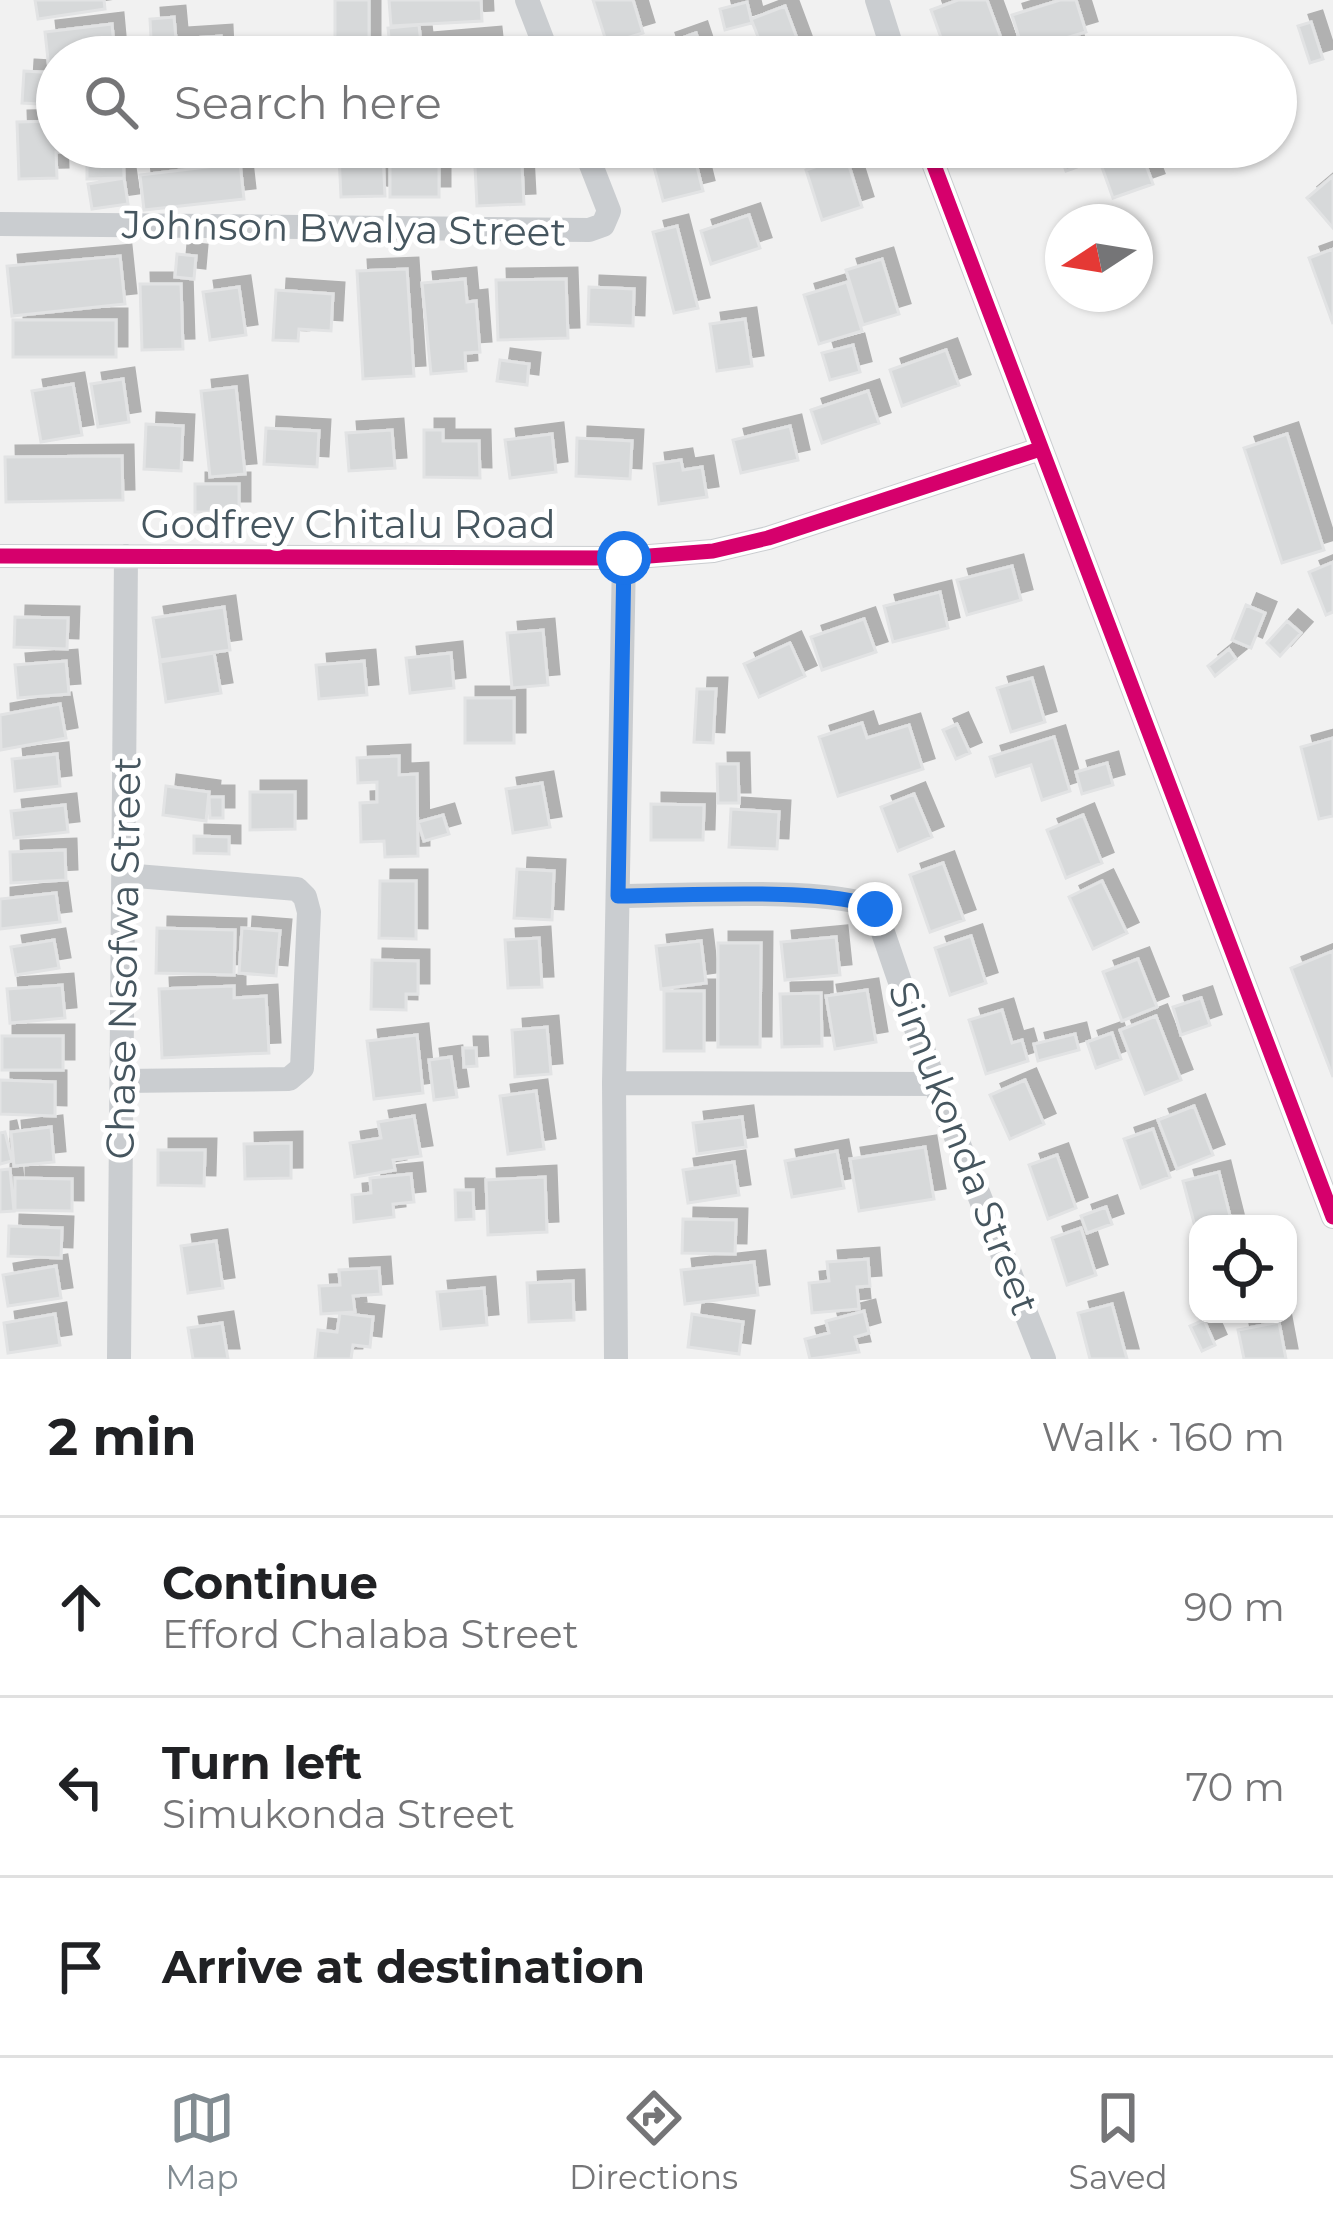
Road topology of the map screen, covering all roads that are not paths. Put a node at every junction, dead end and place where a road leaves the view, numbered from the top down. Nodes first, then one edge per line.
1 (527, 0) edge
2 (877, 0) edge
3 (541, 36) edge
4 (888, 36) edge
5 (592, 168) edge
6 (935, 168) edge
7 (0, 224) edge
8 (1040, 449) junction
9 (0, 556) edge
10 (126, 556) junction
11 (624, 558) junction
12 (124, 875) junction
13 (618, 896) junction
14 (122, 1081) junction
15 (614, 1083) junction
16 (935, 1084) junction
17 (1328, 1185) edge
18 (1333, 1217) edge
19 (119, 1359) edge
20 (616, 1359) edge
21 (1044, 1359) edge

1 - 3 street
2 - 4 street
5 - 7 street, Johnson Bwalya Street
6 - 8 street
8 - 11 street, Godfrey Chitalu Road
8 - 17 street
9 - 10 street, Godfrey Chitalu Road
10 - 11 street, Godfrey Chitalu Road
10 - 12 street, Chase Nsofwa Street
11 - 13 street
12 - 14 street, Chase Nsofwa Street
12 - 14 street
13 - 15 street
13 - 16 street, Simukonda Street
14 - 19 street, Chase Nsofwa Street
15 - 16 street
15 - 20 street
16 - 21 street, Simukonda Street
17 - 18 street

